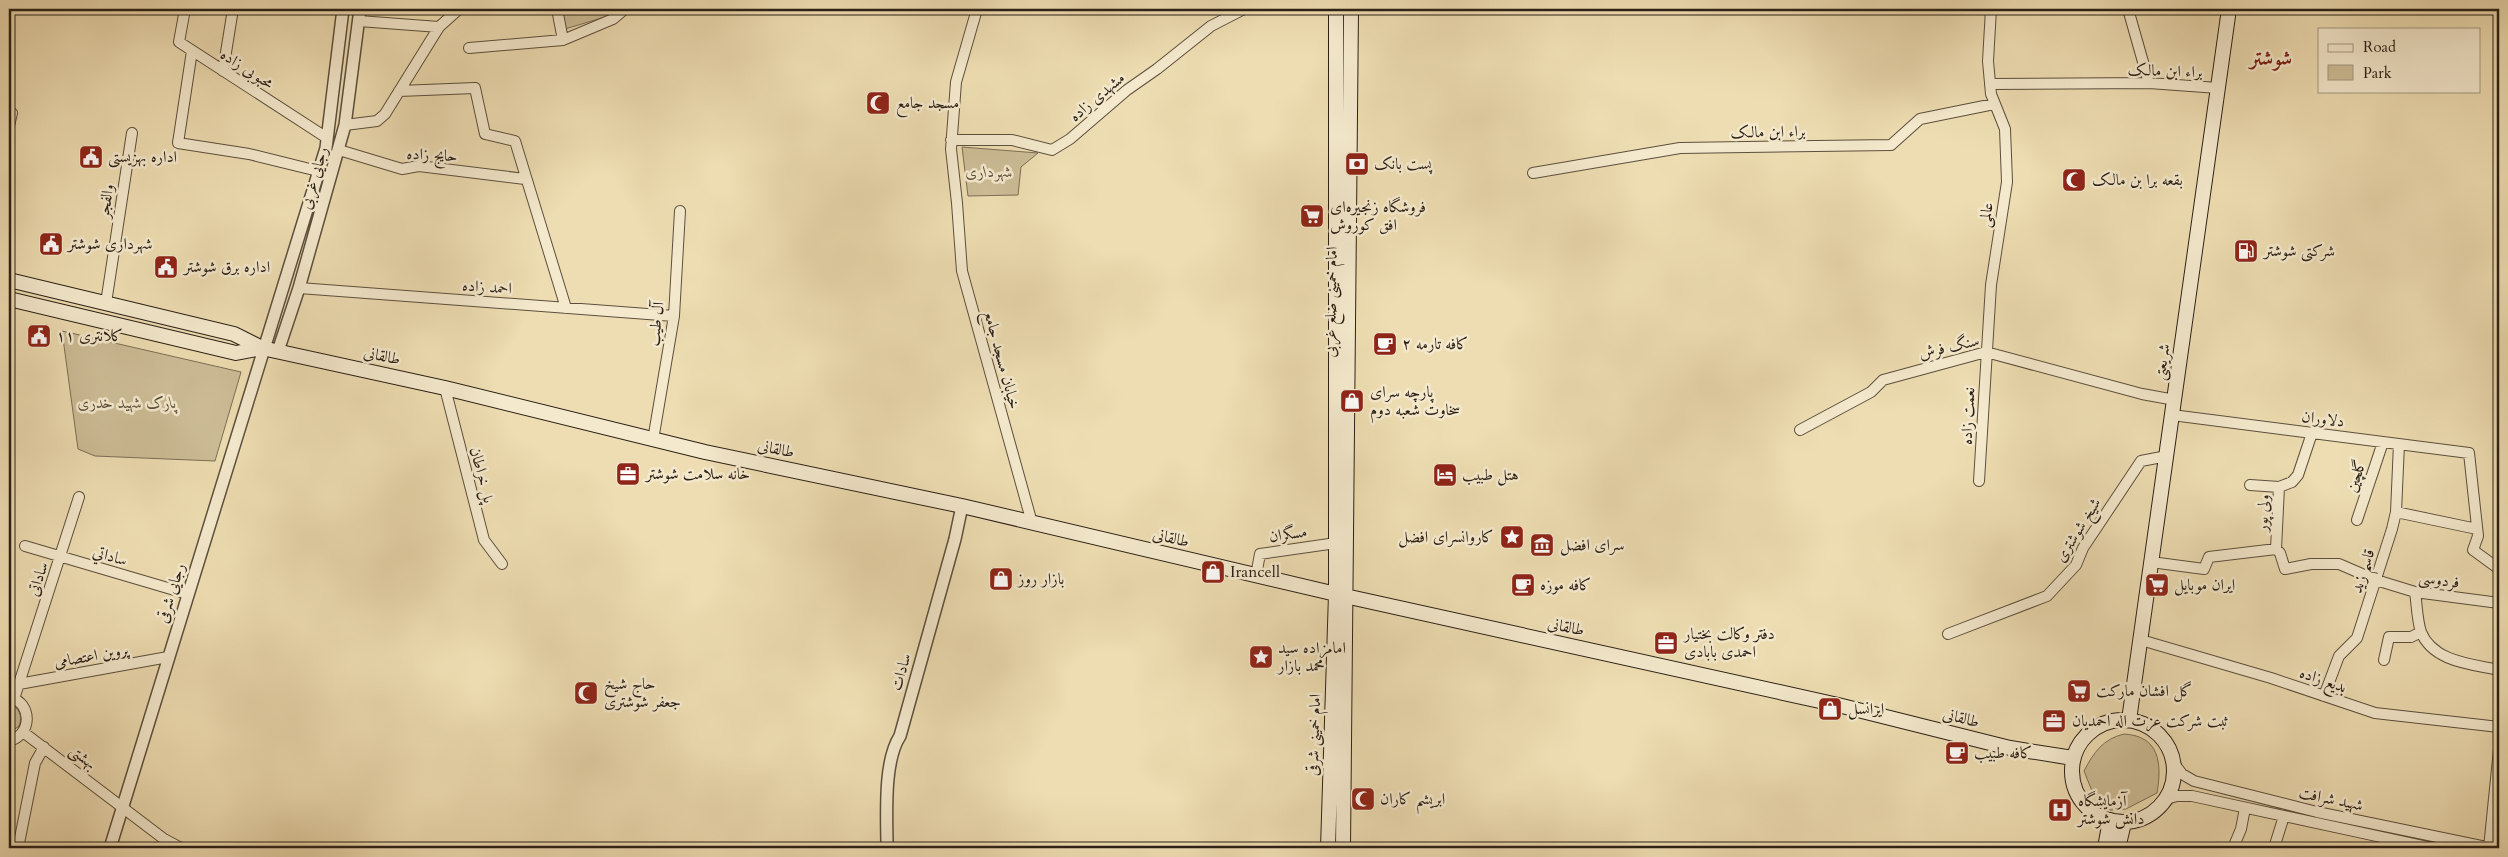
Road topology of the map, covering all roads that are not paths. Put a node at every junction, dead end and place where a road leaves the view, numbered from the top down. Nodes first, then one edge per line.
1 (185, 9) edge
2 (233, 9) edge
3 (342, 9) edge
4 (360, 9) edge
5 (458, 9) edge
6 (556, 9) edge
7 (625, 9) edge
8 (977, 9) edge
9 (1244, 9) edge
10 (1336, 9) edge
11 (1351, 9) edge
12 (1991, 9) edge
13 (2128, 9) edge
14 (2230, 9) edge
15 (359, 21) junction
16 (439, 27) junction
17 (563, 40) junction
18 (469, 48) dead end
19 (192, 51) junction
20 (223, 71) junction
21 (2149, 83) junction
22 (1990, 84) junction
23 (2218, 88) junction
24 (399, 91) junction
25 (1994, 104) junction
26 (12, 113) dead end
27 (345, 125) junction
28 (9, 126) edge
29 (132, 133) dead end
30 (327, 138) junction
31 (951, 140) junction
32 (339, 150) junction
33 (318, 171) junction
34 (1533, 173) dead end
35 (526, 179) junction
36 (680, 211) dead end
37 (9, 280) edge
38 (299, 288) junction
39 (9, 299) edge
40 (106, 304) junction
41 (566, 308) junction
42 (674, 316) junction
43 (262, 348) junction
44 (278, 351) junction
45 (1986, 352) junction
46 (445, 388) junction
47 (2175, 400) junction
48 (2172, 416) junction
49 (1800, 430) dead end
50 (2312, 433) junction
51 (653, 440) junction
52 (2383, 442) junction
53 (2399, 444) junction
54 (2167, 456) junction
55 (1979, 481) dead end
56 (2250, 485) dead end
57 (2279, 487) junction
58 (80, 497) dead end
59 (962, 506) junction
60 (2396, 512) junction
61 (2357, 520) dead end
62 (1032, 523) junction
63 (2477, 529) junction
64 (1336, 543) junction
65 (25, 546) dead end
66 (2276, 550) junction
67 (61, 557) junction
68 (2151, 562) junction
69 (502, 564) dead end
70 (2499, 568) edge
71 (1257, 570) dead end
72 (2376, 580) junction
73 (2414, 592) junction
74 (188, 594) junction
75 (1341, 595) junction
76 (2499, 603) edge
77 (2421, 632) junction
78 (1948, 634) dead end
79 (2141, 640) junction
80 (168, 657) junction
81 (2384, 660) dead end
82 (2499, 670) edge
83 (19, 684) junction
84 (2324, 696) junction
85 (12, 698) edge
86 (2129, 720) junction
87 (2499, 727) edge
88 (23, 732) junction
89 (9, 741) edge
90 (44, 747) junction
91 (2499, 749) edge
92 (2073, 758) junction
93 (2173, 762) junction
94 (2166, 799) junction
95 (123, 808) junction
96 (2245, 808) junction
97 (2284, 816) junction
98 (2117, 822) junction
99 (18, 848) edge
100 (110, 848) edge
101 (181, 848) edge
102 (887, 848) edge
103 (1328, 848) edge
104 (1344, 848) edge
105 (2105, 848) edge
106 (2118, 848) edge
107 (2233, 848) edge
108 (2274, 848) edge
109 (2432, 848) edge
110 (2490, 848) edge

1 - 19 street, محبوبی زاده
2 - 20 street
3 - 30 street, رجایی غربی
4 - 15 street, رجایی غربی
5 - 16 street
6 - 17 street
7 - 17 street
8 - 31 street
9 - 31 street, مشهدی زاده
10 - 64 main road, امام خمینی ضلع غربی
11 - 75 main road, امام خمینی ضلع غربی
12 - 22 street, عالمی
13 - 21 street
14 - 23 main road, شریعتی
15 - 16 street
15 - 27 street, رجایی غربی
16 - 24 street
17 - 18 street
19 - 20 street, محبوبی زاده
19 - 33 street
20 - 30 street, محبوبی زاده
21 - 22 street, براء ابن مالک
21 - 23 street, براء ابن مالک
22 - 25 street, عالمی
23 - 47 main road, شریعتی
24 - 27 street
24 - 35 street
25 - 34 street, براء ابن مالک
25 - 45 street, عالمی
26 - 28 street
27 - 32 street, رجایی غربی
29 - 40 street, والفجر
30 - 33 street, رجایی غربی
31 - 62 street, خیابان مسجد جامع
32 - 35 street, حایج زاده
32 - 38 street, رجایی غربی
33 - 43 street, رجایی غربی
35 - 41 street
36 - 42 street, آل طیب
37 - 40 main road, طالقانی
38 - 41 street, احمد زاده
38 - 44 street, رجایی غربی
39 - 43 main road, طالقانی
40 - 43 main road, طالقانی
41 - 42 street, احمد زاده
42 - 51 street, آل طیب
43 - 44 main road, طالقانی
43 - 74 street, رجایی شرقی
44 - 46 main road, طالقانی
45 - 47 street, سنگ فرش
45 - 49 street, سنگ فرش
45 - 55 street, نعمت زاده
46 - 51 main road, طالقانی
46 - 69 street, پل خراطان
47 - 48 main road, شریعتی
48 - 50 street, دلاوران
48 - 54 main road, شریعتی
50 - 52 street, دلاوران
50 - 57 street, ولی پور
51 - 59 main road, طالقانی
52 - 53 street, دلاوران
52 - 61 street, گلچین
53 - 60 street, قاسم زید
53 - 63 street, دلاوران
54 - 68 main road, شریعتی
54 - 78 street, شیخ شوشتری
56 - 57 street
57 - 66 street, ولی پور
58 - 67 street, ساداتی
59 - 62 main road, طالقانی
59 - 102 street, سادات
60 - 63 street
60 - 72 street, قاسم زید
62 - 75 main road, طالقانی
63 - 70 street
64 - 71 street, مسگران
64 - 75 main road, امام خمینی ضلع غربی
65 - 67 street, ساداتي
66 - 68 street
66 - 72 street, فردوسی
67 - 74 street, ساداتي
67 - 83 street, ساداتی
68 - 79 main road, شریعتی
72 - 73 street, فردوسی
72 - 84 street, قاسم زید
73 - 76 street, فردوسی
73 - 77 street
74 - 80 street, رجایی شرقی
75 - 92 main road, طالقانی
75 - 103 main road, امام خمینی شرقی
75 - 104 main road, امام خمینی شرقی
77 - 81 street
77 - 82 street
79 - 84 street, بدیع زاده
79 - 86 main road, شریعتی
80 - 83 street, پروین اعتصامی
80 - 95 street, رجایی شرقی
83 - 85 street, ساداتی
84 - 87 street, بدیع زاده
85 - 88 street
86 - 92 main road
86 - 93 main road
88 - 89 street
88 - 90 street, بهشتی
90 - 95 street, بهشتی
90 - 99 street
91 - 110 street
92 - 98 main road
93 - 94 main road
93 - 110 street, شهید شرافت
94 - 96 street, شهید شرافت
94 - 98 main road
95 - 100 street, رجایی شرقی
95 - 101 street, بهشتی
96 - 97 street, شهید شرافت
96 - 107 street
97 - 108 street
97 - 109 street, شهید شرافت
98 - 105 main road
98 - 106 main road

